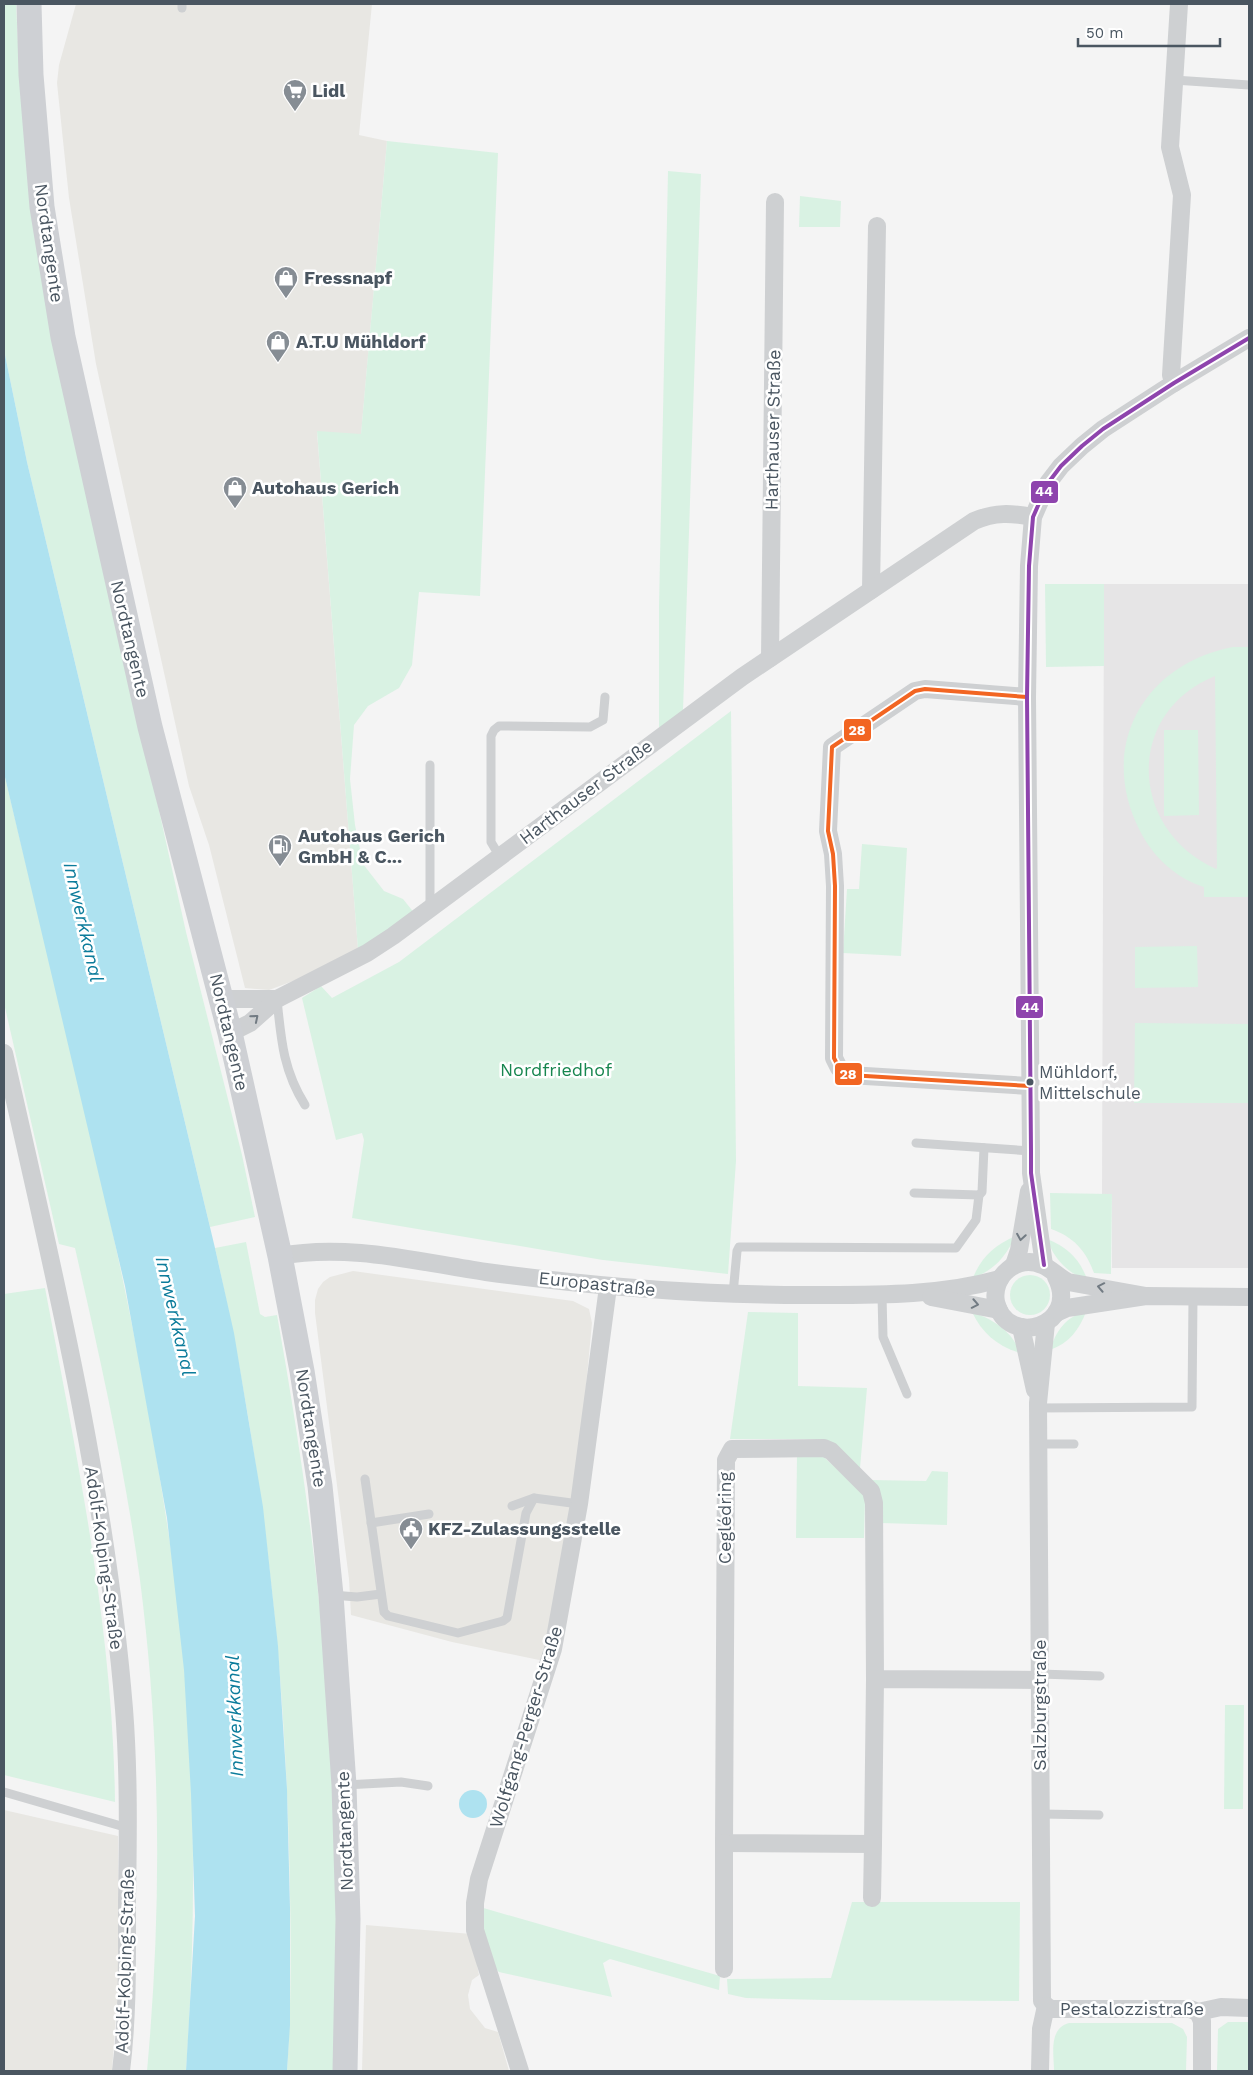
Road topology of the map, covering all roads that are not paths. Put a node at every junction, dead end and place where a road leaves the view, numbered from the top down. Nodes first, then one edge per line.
1 (29, 4) edge
2 (1179, 4) edge
3 (1174, 80) junction
4 (1249, 85) edge
5 (775, 202) dead end
6 (877, 226) dead end
7 (1249, 338) edge
8 (1174, 383) junction
9 (1033, 516) junction
10 (872, 590) junction
11 (770, 658) junction
12 (605, 697) dead end
13 (1027, 697) junction
14 (430, 765) dead end
15 (500, 857) junction
16 (429, 910) junction
17 (222, 999) junction
18 (277, 999) junction
19 (230, 1033) junction
20 (4, 1053) edge
21 (1030, 1086) junction
22 (304, 1105) dead end
23 (916, 1143) dead end
24 (984, 1148) junction
25 (1031, 1151) junction
26 (1031, 1173) junction
27 (914, 1193) dead end
28 (979, 1195) junction
29 (280, 1256) junction
30 (1014, 1265) junction
31 (1050, 1271) junction
32 (1000, 1279) junction
33 (608, 1287) junction
34 (733, 1294) junction
35 (915, 1294) junction
36 (882, 1295) junction
37 (1146, 1296) junction
38 (1192, 1297) junction
39 (1249, 1297) edge
40 (999, 1310) junction
41 (1051, 1318) junction
42 (1021, 1328) junction
43 (907, 1394) dead end
44 (1038, 1406) junction
45 (1038, 1444) junction
46 (1074, 1444) dead end
47 (365, 1479) dead end
48 (534, 1498) junction
49 (578, 1504) junction
50 (512, 1506) dead end
51 (429, 1514) dead end
52 (371, 1523) junction
53 (381, 1594) junction
54 (331, 1595) junction
55 (1100, 1676) dead end
56 (1040, 1677) junction
57 (875, 1679) junction
58 (344, 1785) junction
59 (428, 1786) dead end
60 (4, 1792) edge
61 (1041, 1814) junction
62 (1099, 1815) dead end
63 (128, 1828) junction
64 (724, 1843) junction
65 (873, 1844) junction
66 (872, 1898) dead end
67 (724, 1969) dead end
68 (1046, 2006) junction
69 (1249, 2008) edge
70 (1198, 2012) junction
71 (121, 2071) edge
72 (344, 2071) edge
73 (520, 2071) edge
74 (1040, 2071) edge
75 (1202, 2071) edge

1 - 17 main road, Nordtangente
2 - 3 street
3 - 4 lane
3 - 8 street
5 - 11 street, Harthauser Straße
6 - 10 street
7 - 8 street
8 - 9 street
9 - 10 street, Harthauser Straße
9 - 13 street
10 - 11 street, Harthauser Straße
11 - 15 street, Harthauser Straße
12 - 15 lane, Harthauser Straße
13 - 21 street
13 - 21 street
14 - 16 lane
15 - 16 street, Harthauser Straße
16 - 18 street, Harthauser Straße
17 - 18 street, Harthauser Straße
17 - 19 main road, Nordtangente
19 -> 18 street, Harthauser Straße
18 - 22 lane
19 - 29 main road, Nordtangente
20 - 63 street, Adolf-Kolping-Straße
21 - 25 street
23 - 24 lane
24 - 25 lane
24 - 28 lane
25 - 26 street
26 -> 30 street
26 - 31 street
27 - 28 lane
28 - 34 lane
29 - 33 street, Europastraße
29 - 54 main road, Nordtangente
30 - 31 street
30 - 32 street
37 -> 31 street
31 - 41 street
32 - 35 street, Europastraße
32 - 40 street
33 - 34 street, Europastraße
33 - 49 street, Wolfgang-Perger-Straße
34 - 36 street, Europastraße
35 - 36 street, Europastraße
35 -> 40 street, Europastraße
36 - 43 lane
37 - 38 street
37 - 41 street
38 - 39 street
38 - 44 lane
40 - 42 street
41 - 42 street
41 - 44 street, Salzburgstraße
42 - 44 street, Salzburgstraße
44 - 45 street, Salzburgstraße
45 - 46 lane
45 - 56 street, Salzburgstraße
47 - 52 lane
48 - 49 lane
48 - 50 lane
48 - 53 lane
49 - 73 street, Wolfgang-Perger-Straße
51 - 52 lane
52 - 53 lane
53 - 54 lane
54 - 58 main road, Nordtangente
55 - 56 lane
56 - 57 street
56 - 61 street, Salzburgstraße
57 - 64 street, Ceglédring
57 - 65 street, Ceglédring
58 - 59 lane
58 - 72 main road, Nordtangente
60 - 63 lane
61 - 62 lane
61 - 68 street, Salzburgstraße
63 - 71 street, Adolf-Kolping-Straße
64 - 65 street
64 - 67 street, Ceglédring
65 - 66 street, Ceglédring
68 - 70 street, Pestalozzistraße
68 - 74 street, Salzburgstraße
69 - 70 street, Pestalozzistraße
70 - 75 street

